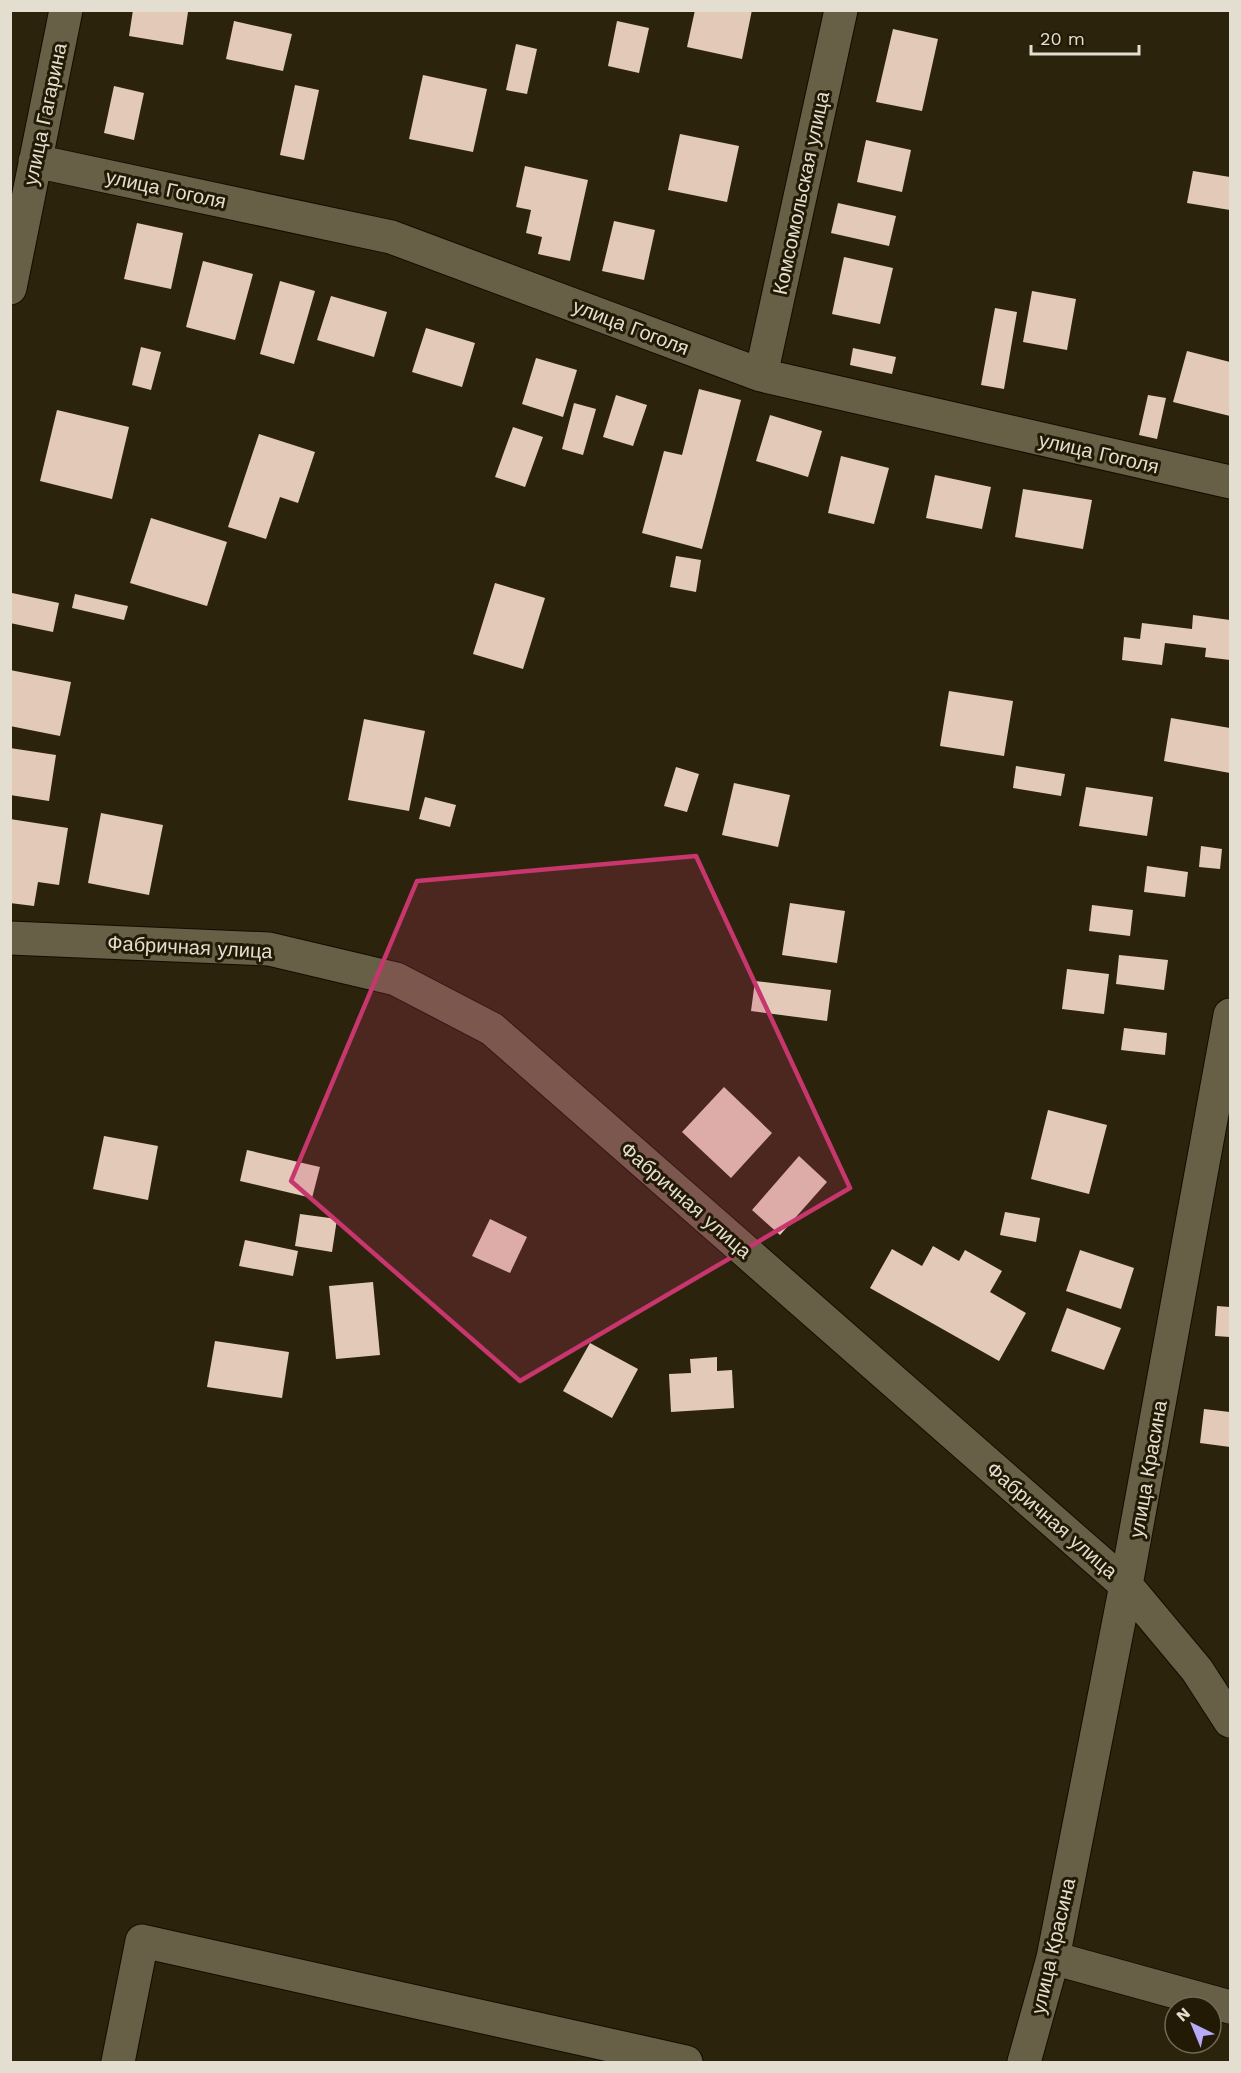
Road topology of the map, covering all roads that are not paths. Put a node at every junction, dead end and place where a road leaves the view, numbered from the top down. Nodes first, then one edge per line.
1 (66, 10) edge
2 (840, 10) edge
3 (34, 161) junction
4 (10, 288) edge
5 (761, 375) junction
6 (1230, 483) edge
7 (10, 938) edge
8 (1230, 1015) edge
9 (1126, 1585) junction
10 (1230, 1720) edge
11 (1053, 1958) junction
12 (1230, 2007) edge
13 (118, 2062) edge
14 (686, 2062) edge
15 (1024, 2062) edge

1 - 3 street, улица Гагарина
2 - 5 street, Комсомольская улица
3 - 4 street, улица Гагарина
3 - 5 street, улица Гоголя
5 - 6 street, улица Гоголя
7 - 9 street, Фабричная улица
8 - 9 street, улица Красина
9 - 10 street, Фабричная улица
9 - 11 street, улица Красина
11 - 12 street
11 - 15 street, улица Красина
13 - 14 street

